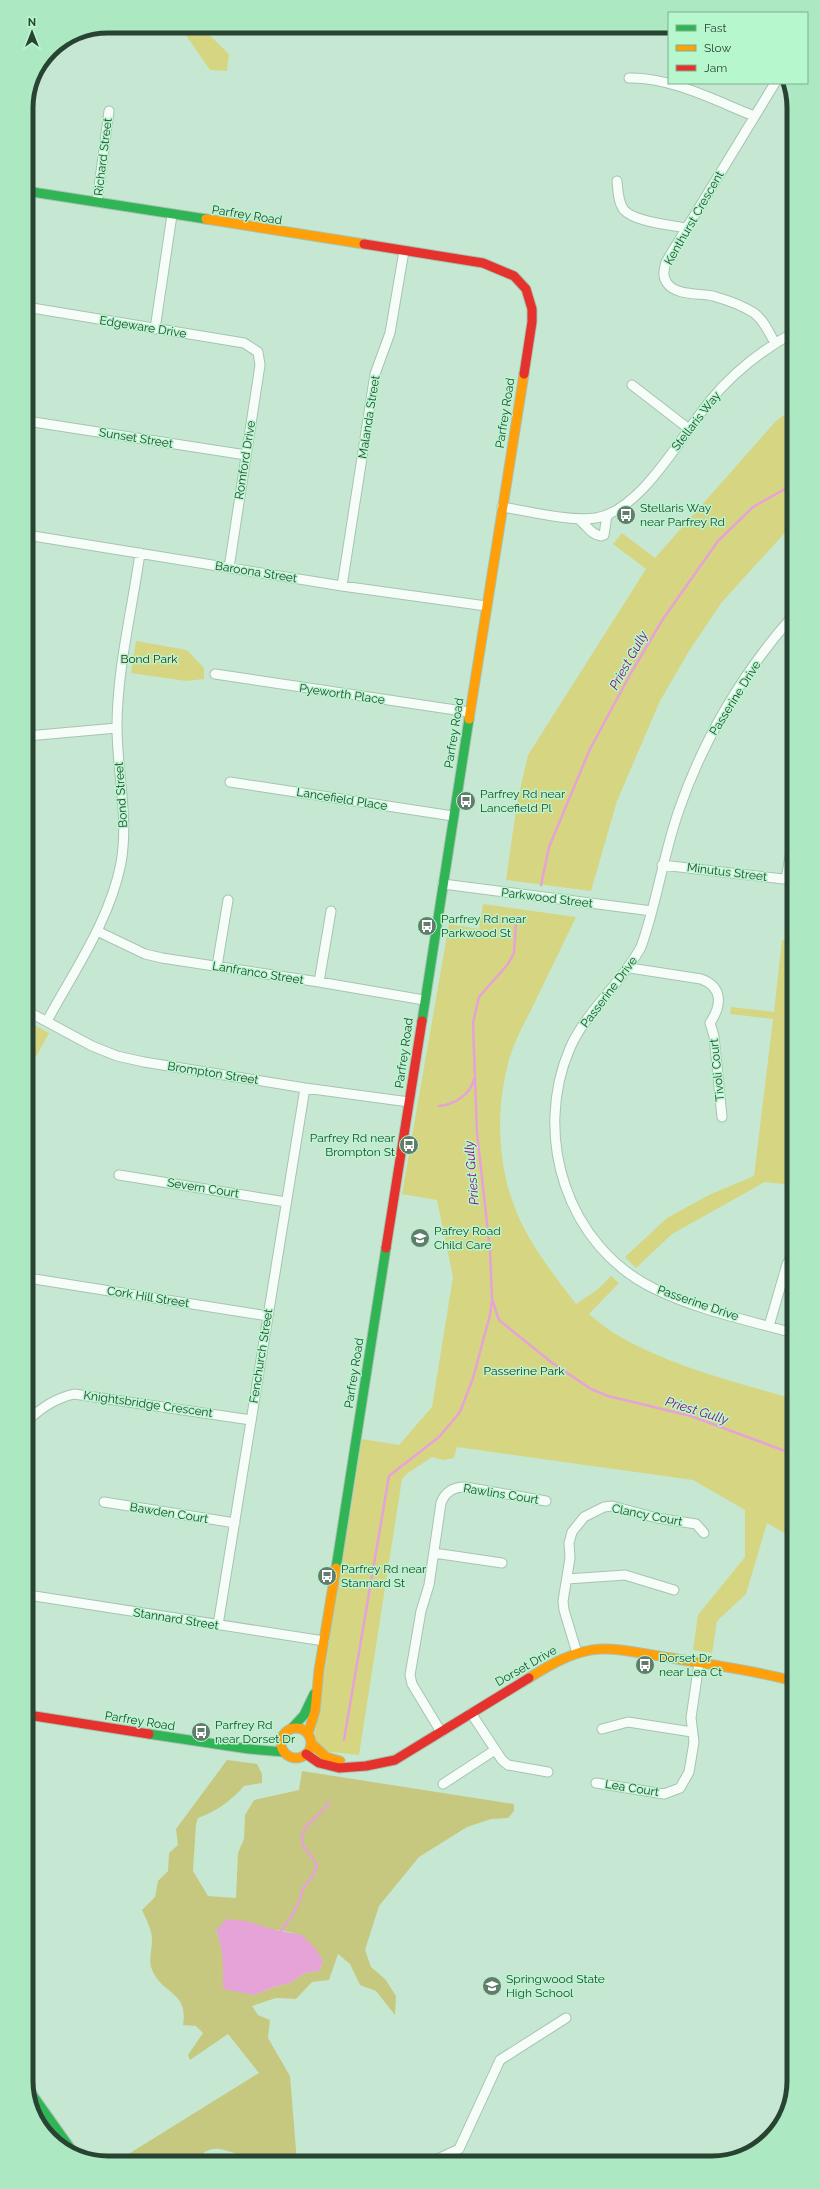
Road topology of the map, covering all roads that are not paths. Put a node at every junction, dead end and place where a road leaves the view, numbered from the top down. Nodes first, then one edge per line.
1 (629, 78) dead end
2 (668, 83) edge
3 (671, 84) edge
4 (774, 84) edge
5 (109, 111) dead end
6 (754, 116) junction
7 (616, 181) dead end
8 (33, 192) edge
9 (97, 202) junction
10 (172, 215) junction
11 (686, 228) junction
12 (404, 251) junction
13 (33, 308) edge
14 (155, 329) junction
15 (787, 337) edge
16 (775, 343) junction
17 (258, 352) joint
18 (632, 384) dead end
19 (33, 421) edge
20 (689, 429) junction
21 (246, 455) junction
22 (502, 507) junction
23 (607, 515) junction
24 (578, 519) junction
25 (33, 536) edge
26 (140, 553) junction
27 (229, 568) junction
28 (342, 586) junction
29 (486, 606) junction
30 (787, 623) edge
31 (215, 674) dead end
32 (469, 712) junction
33 (117, 728) junction
34 (33, 735) edge
35 (230, 782) dead end
36 (453, 816) junction
37 (662, 865) junction
38 (787, 879) edge
39 (443, 884) junction
40 (228, 900) dead end
41 (331, 911) dead end
42 (652, 911) junction
43 (97, 931) junction
44 (217, 966) junction
45 (630, 968) junction
46 (320, 982) junction
47 (424, 1000) junction
48 (33, 1014) edge
49 (47, 1021) junction
50 (305, 1088) junction
51 (409, 1102) junction
52 (722, 1116) dead end
53 (119, 1175) dead end
54 (286, 1202) junction
55 (787, 1264) edge
56 (33, 1279) edge
57 (268, 1316) junction
58 (769, 1326) junction
59 (787, 1331) edge
60 (33, 1416) edge
61 (251, 1420) junction
62 (546, 1501) dead end
63 (104, 1502) dead end
64 (234, 1523) junction
65 (704, 1533) dead end
66 (434, 1553) junction
67 (502, 1563) dead end
68 (567, 1579) junction
69 (674, 1590) dead end
70 (33, 1596) edge
71 (218, 1625) junction
72 (324, 1641) junction
73 (577, 1653) junction
74 (699, 1663) junction
75 (787, 1679) edge
76 (317, 1689) junction
77 (471, 1713) junction
78 (33, 1716) edge
79 (292, 1728) junction
80 (602, 1730) dead end
81 (441, 1732) junction
82 (692, 1732) junction
83 (308, 1734) junction
84 (282, 1737) junction
85 (311, 1743) junction
86 (249, 1749) junction
87 (495, 1750) junction
88 (284, 1752) junction
89 (306, 1754) junction
90 (358, 1766) junction
91 (548, 1772) dead end
92 (596, 1783) dead end
93 (443, 1784) dead end
94 (566, 2018) dead end
95 (36, 2100) edge
96 (67, 2143) edge
97 (444, 2156) edge

1 - 2 street
3 - 6 street
4 - 6 street, Kenthurst Crescent
5 - 9 street, Richard Street
6 - 11 street, Kenthurst Crescent
7 - 11 street
8 - 9 main road, Parfrey Road
9 - 10 main road, Parfrey Road
10 - 12 main road, Parfrey Road
10 - 14 street
11 - 16 street, Kenthurst Crescent
12 - 22 main road, Parfrey Road
12 - 28 street, Malanda Street
13 - 14 street, Edgeware Drive
14 - 17 street, Edgeware Drive
15 - 16 street, Stellaris Way
16 - 20 street, Stellaris Way
17 - 21 street, Romford Drive
18 - 20 street
19 - 21 street, Sunset Street
20 - 23 street, Stellaris Way
21 - 27 street, Romford Drive
22 - 24 street, Stellaris Way
22 - 29 main road, Parfrey Road
23 - 24 street, Stellaris Way
23 - 24 street
25 - 26 street, Baroona Street
26 - 27 street, Baroona Street
26 - 33 street, Bond Street
27 - 28 street, Baroona Street
28 - 29 street, Baroona Street
29 - 32 main road, Parfrey Road
30 - 37 street, Passerine Drive
31 - 32 street, Pyeworth Place
32 - 36 main road, Parfrey Road
33 - 34 street
33 - 43 street, Bond Street
35 - 36 street, Lancefield Place
36 - 39 main road, Parfrey Road
37 - 38 street, Minutus Street
37 - 42 street, Passerine Drive
39 - 42 street, Parkwood Street
39 - 47 main road, Parfrey Road
40 - 44 street
41 - 46 street
42 - 45 street, Passerine Drive
43 - 44 street, Lanfranco Street
43 - 49 street, Bond Street
44 - 46 street, Lanfranco Street
45 - 52 street, Tivoli Court
45 - 58 street, Passerine Drive
46 - 47 street, Lanfranco Street
47 - 51 main road, Parfrey Road
48 - 49 street, Brompton Street
49 - 50 street, Brompton Street
50 - 51 street, Brompton Street
50 - 54 street, Fenchurch Street
51 - 72 main road, Parfrey Road
53 - 54 street, Severn Court
54 - 57 street, Fenchurch Street
55 - 58 street
56 - 57 street, Cork Hill Street
57 - 61 street, Fenchurch Street
58 - 59 street, Passerine Drive
60 - 61 street, Knightsbridge Crescent
61 - 64 street, Fenchurch Street
62 - 66 street, Rawlins Court
63 - 64 street, Bawden Court
64 - 71 street, Fenchurch Street
65 - 68 street, Clancy Court
66 - 67 street
66 - 81 street, Rawlins Court
68 - 69 street
68 - 73 street, Clancy Court
70 - 71 street, Stannard Street
71 - 72 street, Stannard Street
72 - 76 main road, Parfrey Road
73 - 74 main road, Dorset Drive
73 - 77 main road, Dorset Drive
74 - 75 main road, Dorset Drive
74 - 82 street, Lea Court
76 - 79 main road, Parfrey Road
76 - 83 main road, Parfrey Road
77 - 81 main road, Dorset Drive
77 - 87 street
78 - 86 main road, Parfrey Road
79 - 83 main road
79 - 84 main road
80 - 82 street
81 - 90 main road, Dorset Drive
82 - 92 street, Lea Court
83 - 85 main road
84 - 86 main road, Parfrey Road
84 - 88 main road
85 - 89 main road
85 - 90 main road, Dorset Drive
86 - 88 main road, Parfrey Road
87 - 91 street
87 - 93 street
88 - 89 main road
89 - 90 main road, Dorset Drive
94 - 97 street
95 - 96 main road

